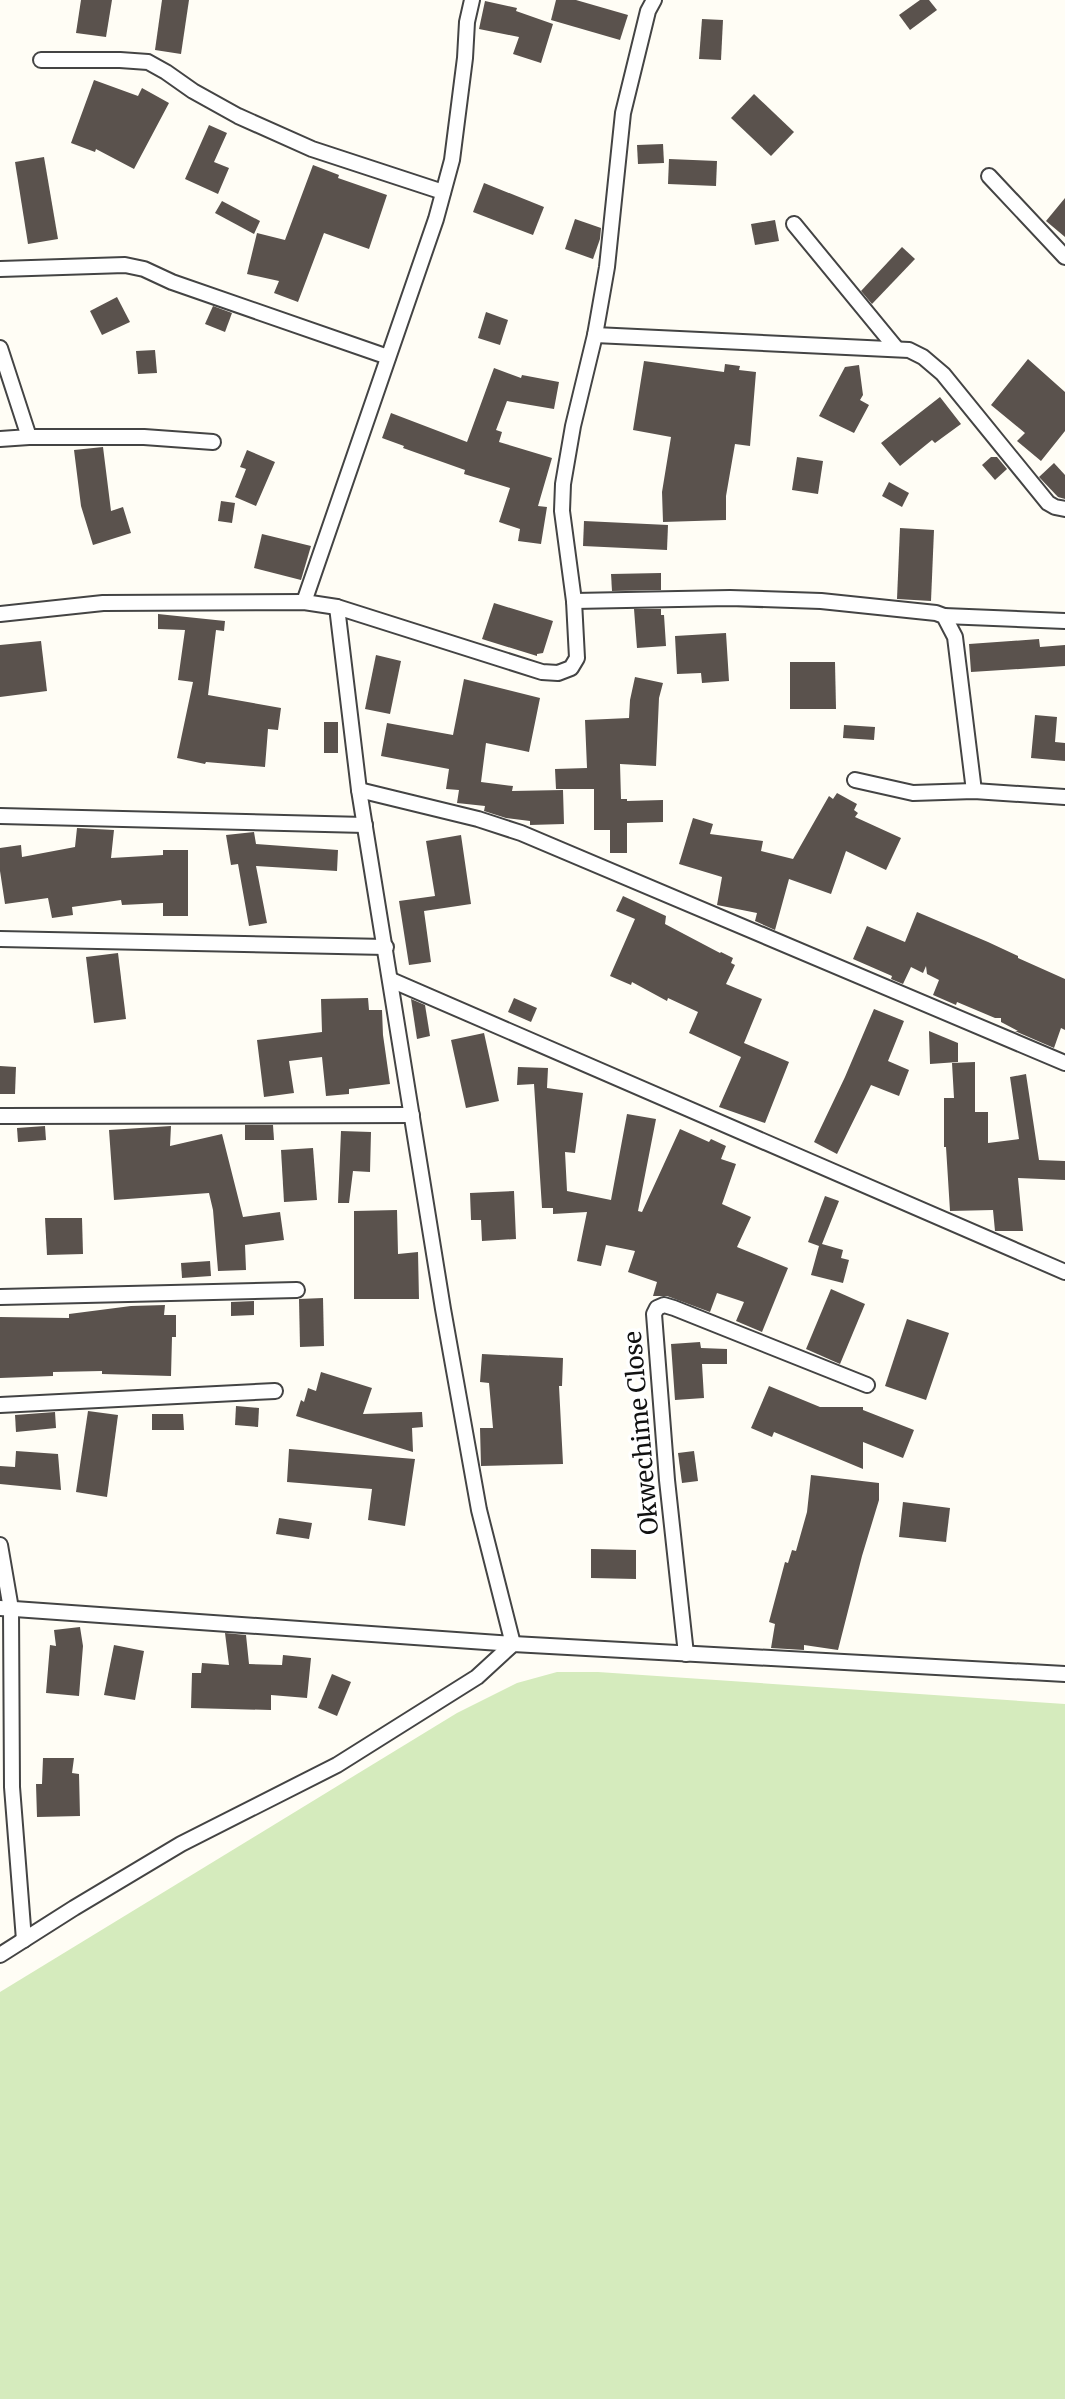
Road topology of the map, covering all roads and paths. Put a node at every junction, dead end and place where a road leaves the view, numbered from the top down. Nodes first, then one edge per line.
1 (653, 0) edge
2 (468, 1) edge
3 (41, 60) dead end
4 (989, 176) dead end
5 (443, 192) junction
6 (794, 224) dead end
7 (1065, 257) edge
8 (0, 269) edge
9 (595, 335) junction
10 (0, 348) edge
11 (896, 348) junction
12 (388, 358) junction
13 (29, 437) junction
14 (0, 439) edge
15 (213, 442) dead end
16 (1065, 509) edge
17 (574, 601) junction
18 (304, 602) junction
19 (337, 607) junction
20 (0, 614) edge
21 (944, 616) junction
22 (1065, 621) edge
23 (855, 780) dead end
24 (359, 790) junction
25 (974, 791) junction
26 (1065, 797) edge
27 (0, 816) edge
28 (365, 824) junction
29 (0, 939) edge
30 (386, 947) junction
31 (391, 980) junction
32 (1065, 1063) edge
33 (412, 1115) junction
34 (0, 1116) edge
35 (1065, 1272) edge
36 (297, 1290) dead end
37 (0, 1297) edge
38 (867, 1385) dead end
39 (275, 1391) dead end
40 (0, 1405) edge
41 (0, 1545) edge
42 (5, 1608) edge
43 (513, 1644) junction
44 (686, 1654) junction
45 (1065, 1674) edge
46 (0, 1824) edge
47 (15, 1825) junction
48 (24, 1940) junction
49 (0, 1955) edge

1 - 9 street
2 - 5 street
3 - 5 street
4 - 7 street
5 - 12 street
6 - 11 street
8 - 12 street
9 - 11 street
9 - 17 street
10 - 13 street
11 - 16 street
12 - 18 street
13 - 14 street
13 - 15 street
17 - 19 street
17 - 21 street
18 - 19 street
18 - 20 street
19 - 24 street
21 - 22 street
21 - 25 street
23 - 25 street
24 - 28 street
24 - 32 street
25 - 26 street
27 - 28 street
28 - 30 street
29 - 30 street
30 - 31 street
31 - 33 street
31 - 35 street
33 - 34 street
33 - 43 street
36 - 37 street
38 - 44 street, Okwechime Close
39 - 40 street
41 - 42 street
42 - 43 street
42 - 47 street
43 - 44 street
43 - 48 street
44 - 45 street
46 - 47 street
47 - 48 street
48 - 49 street

